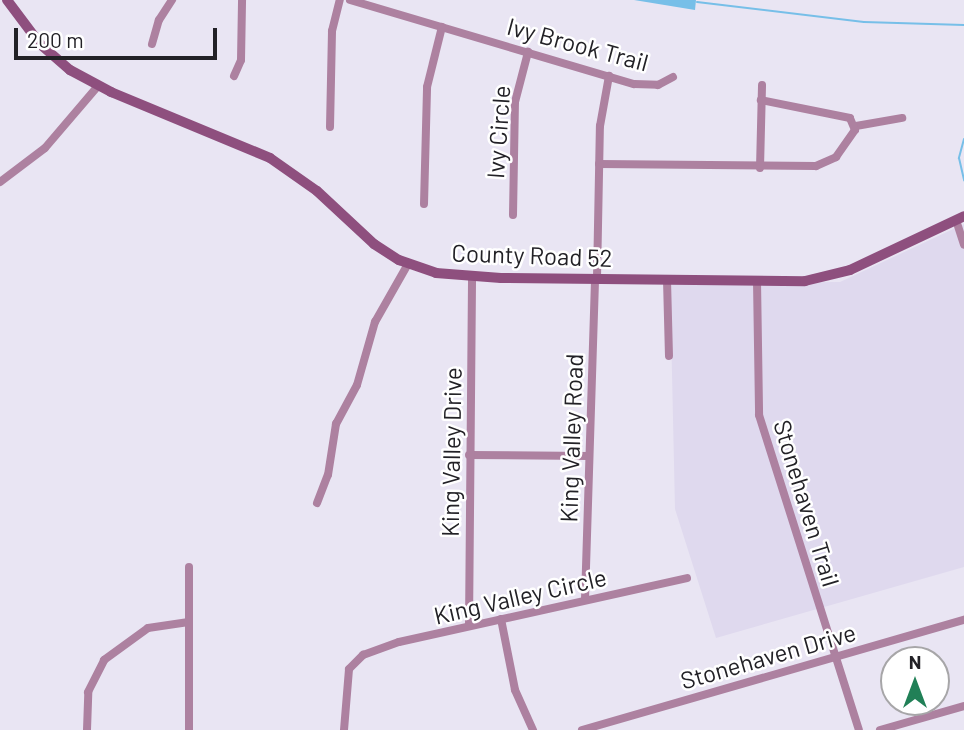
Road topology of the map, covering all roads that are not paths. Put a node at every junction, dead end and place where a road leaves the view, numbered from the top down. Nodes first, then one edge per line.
1 (7, 0) edge
2 (172, 0) edge
3 (243, 0) edge
4 (340, 0) edge
5 (350, 0) edge
6 (442, 27) junction
7 (152, 44) dead end
8 (528, 52) junction
9 (234, 76) dead end
10 (609, 76) junction
11 (673, 77) dead end
12 (762, 85) dead end
13 (98, 86) junction
14 (761, 100) junction
15 (902, 118) dead end
16 (856, 126) junction
17 (330, 127) dead end
18 (599, 164) junction
19 (760, 168) junction
20 (0, 181) edge
21 (424, 204) dead end
22 (513, 215) dead end
23 (960, 218) edge
24 (964, 245) edge
25 (408, 264) junction
26 (472, 277) junction
27 (596, 278) junction
28 (667, 280) junction
29 (757, 281) junction
30 (669, 356) dead end
31 (469, 454) junction
32 (589, 456) junction
33 (317, 503) dead end
34 (189, 567) dead end
35 (687, 578) dead end
36 (585, 599) junction
37 (500, 619) junction
38 (964, 620) edge
39 (189, 622) junction
40 (469, 626) junction
41 (836, 656) junction
42 (964, 706) edge
43 (87, 730) edge
44 (189, 730) edge
45 (344, 730) edge
46 (533, 730) edge
47 (582, 730) edge
48 (859, 730) edge
49 (880, 730) edge

1 - 13 street, County Road 52
2 - 7 street
3 - 9 street
4 - 17 street
5 - 6 street, Ivy Brook Trail
6 - 8 street, Ivy Brook Trail
6 - 21 street
8 - 10 street, Ivy Brook Trail
8 - 22 street, Ivy Circle
10 - 11 street, Ivy Brook Trail
10 - 18 street, King Valley Road
12 - 14 street
13 - 20 street
13 - 25 street, County Road 52
14 - 16 street
14 - 19 street
15 - 16 street
16 - 19 street
18 - 19 street
18 - 27 street, King Valley Road
23 - 24 street
23 - 29 street, County Road 52
25 - 26 street, County Road 52
25 - 33 street
26 - 27 street, County Road 52
26 - 31 street, King Valley Drive
27 - 28 street, County Road 52
27 - 32 street, King Valley Road
28 - 29 street, County Road 52
28 - 30 street
29 - 41 street, Stonehaven Trail
31 - 32 street
31 - 40 street, King Valley Drive
32 - 36 street, King Valley Road
34 - 39 street
35 - 36 street, King Valley Circle
36 - 37 street, King Valley Circle
37 - 40 street, King Valley Circle
37 - 46 street
38 - 41 street, Stonehaven Drive
39 - 43 street
39 - 44 street
40 - 45 street, King Valley Circle
41 - 47 street, Stonehaven Drive
41 - 48 street, Stonehaven Trail
42 - 49 street

